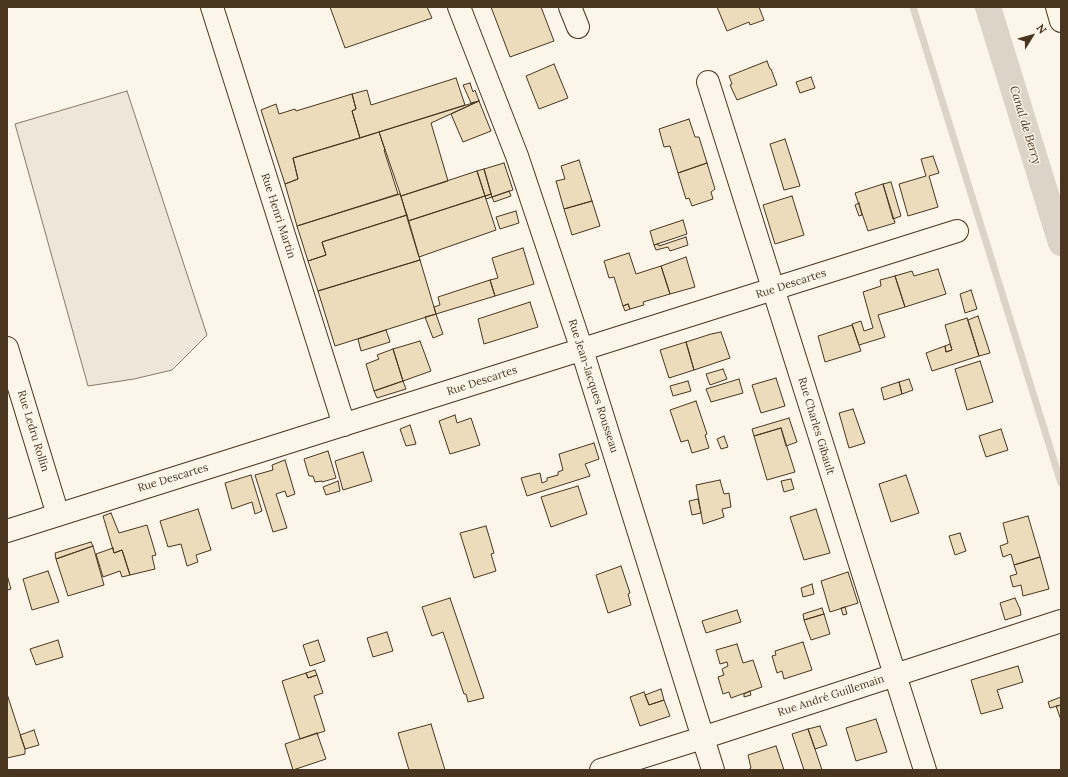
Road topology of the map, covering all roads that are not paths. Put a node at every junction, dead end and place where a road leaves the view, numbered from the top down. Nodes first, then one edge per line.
1 (212, 7) edge
2 (459, 7) edge
3 (570, 7) edge
4 (1057, 7) edge
5 (1061, 21) edge
6 (578, 27) dead end
7 (708, 82) dead end
8 (957, 231) dead end
9 (773, 290) junction
10 (7, 348) edge
11 (582, 350) junction
12 (344, 425) junction
13 (58, 514) junction
14 (7, 531) edge
15 (1061, 621) edge
16 (895, 675) junction
17 (702, 738) junction
18 (601, 770) edge
19 (713, 770) edge
20 (925, 770) edge

1 - 12 street, Rue Henri Martin
2 - 11 street, Rue Jean-Jacques Rousseau
3 - 6 street
4 - 5 street
7 - 9 street, Rue Charles Gibault
8 - 9 street, Rue Descartes
9 - 11 street, Rue Descartes
9 - 16 street, Rue Charles Gibault
10 - 13 street, Rue Ledru Rollin
11 - 12 street, Rue Descartes
11 - 17 street, Rue Jean-Jacques Rousseau
12 - 13 street, Rue Descartes
13 - 14 street, Rue Descartes
15 - 16 street, Rue André Guillemain
16 - 17 street, Rue André Guillemain
16 - 20 street, Rue Charles Gibault
17 - 18 street, Rue André Guillemain
17 - 19 street, Rue Jean-Jacques Rousseau

